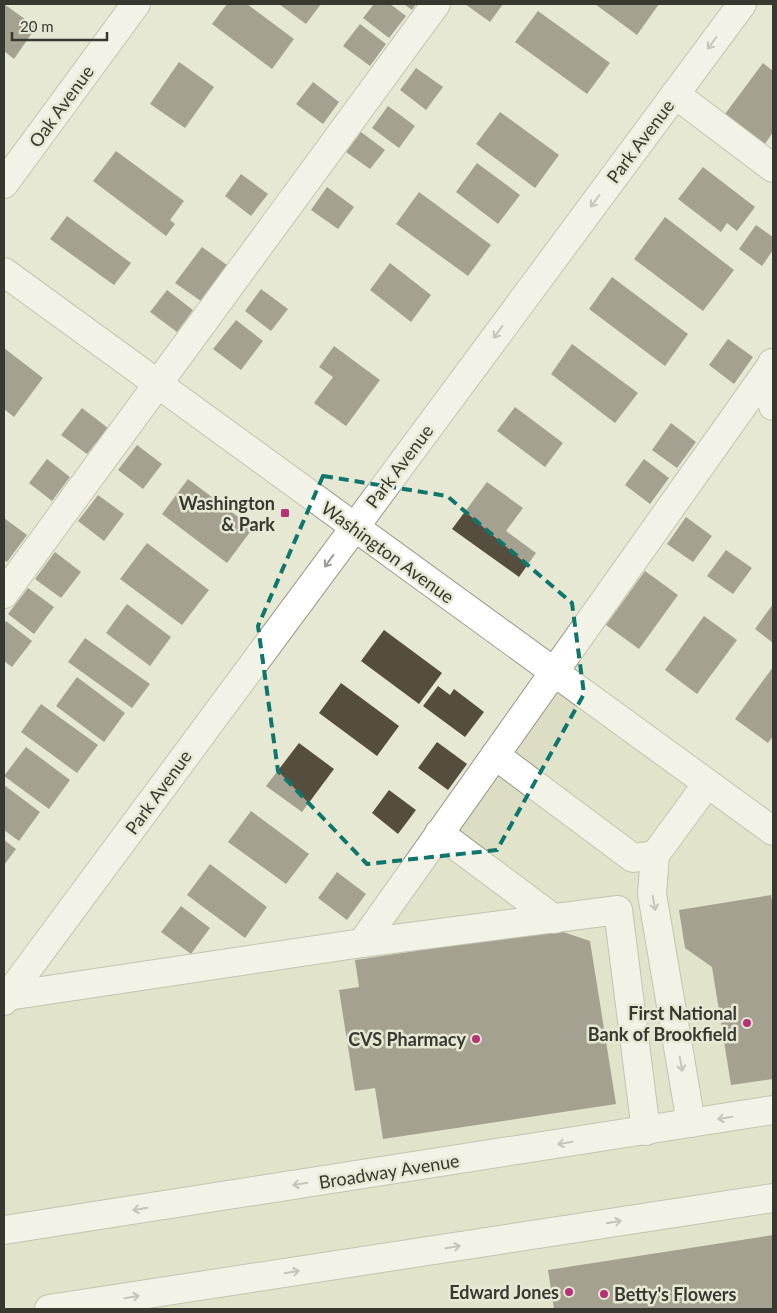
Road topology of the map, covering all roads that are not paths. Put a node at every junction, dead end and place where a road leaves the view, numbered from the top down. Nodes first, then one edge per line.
1 (136, 4) edge
2 (436, 4) edge
3 (742, 4) edge
4 (675, 94) junction
5 (773, 168) edge
6 (4, 184) edge
7 (4, 272) edge
8 (772, 363) edge
9 (157, 385) junction
10 (773, 406) edge
11 (354, 526) junction
12 (4, 594) edge
13 (554, 672) junction
14 (495, 755) junction
15 (707, 784) junction
16 (773, 831) edge
17 (440, 833) junction
18 (655, 855) junction
19 (554, 919) junction
20 (362, 943) junction
21 (6, 999) edge
22 (773, 1110) edge
23 (691, 1123) junction
24 (646, 1131) junction
25 (773, 1198) edge
26 (4, 1230) edge
27 (49, 1309) edge

1 - 6 street, Oak Avenue
2 - 9 street
3 -> 4 street, Park Avenue
4 - 5 street
4 -> 11 street, Park Avenue
7 - 9 street, Washington Avenue
8 - 10 street
8 - 13 street
9 - 11 street, Washington Avenue
9 - 12 street
11 - 13 street, Washington Avenue
11 -> 21 street, Park Avenue
13 - 14 street
13 - 15 street, Washington Avenue
14 - 17 street
14 - 18 street
15 - 16 street, Washington Avenue
15 - 18 street
17 - 19 street
17 - 20 street
18 -> 23 street
19 - 20 street
19 - 24 street
20 - 21 street
22 -> 23 street, Broadway Avenue
23 - 24 street, Broadway Avenue
24 -> 26 street, Broadway Avenue
27 -> 25 street

